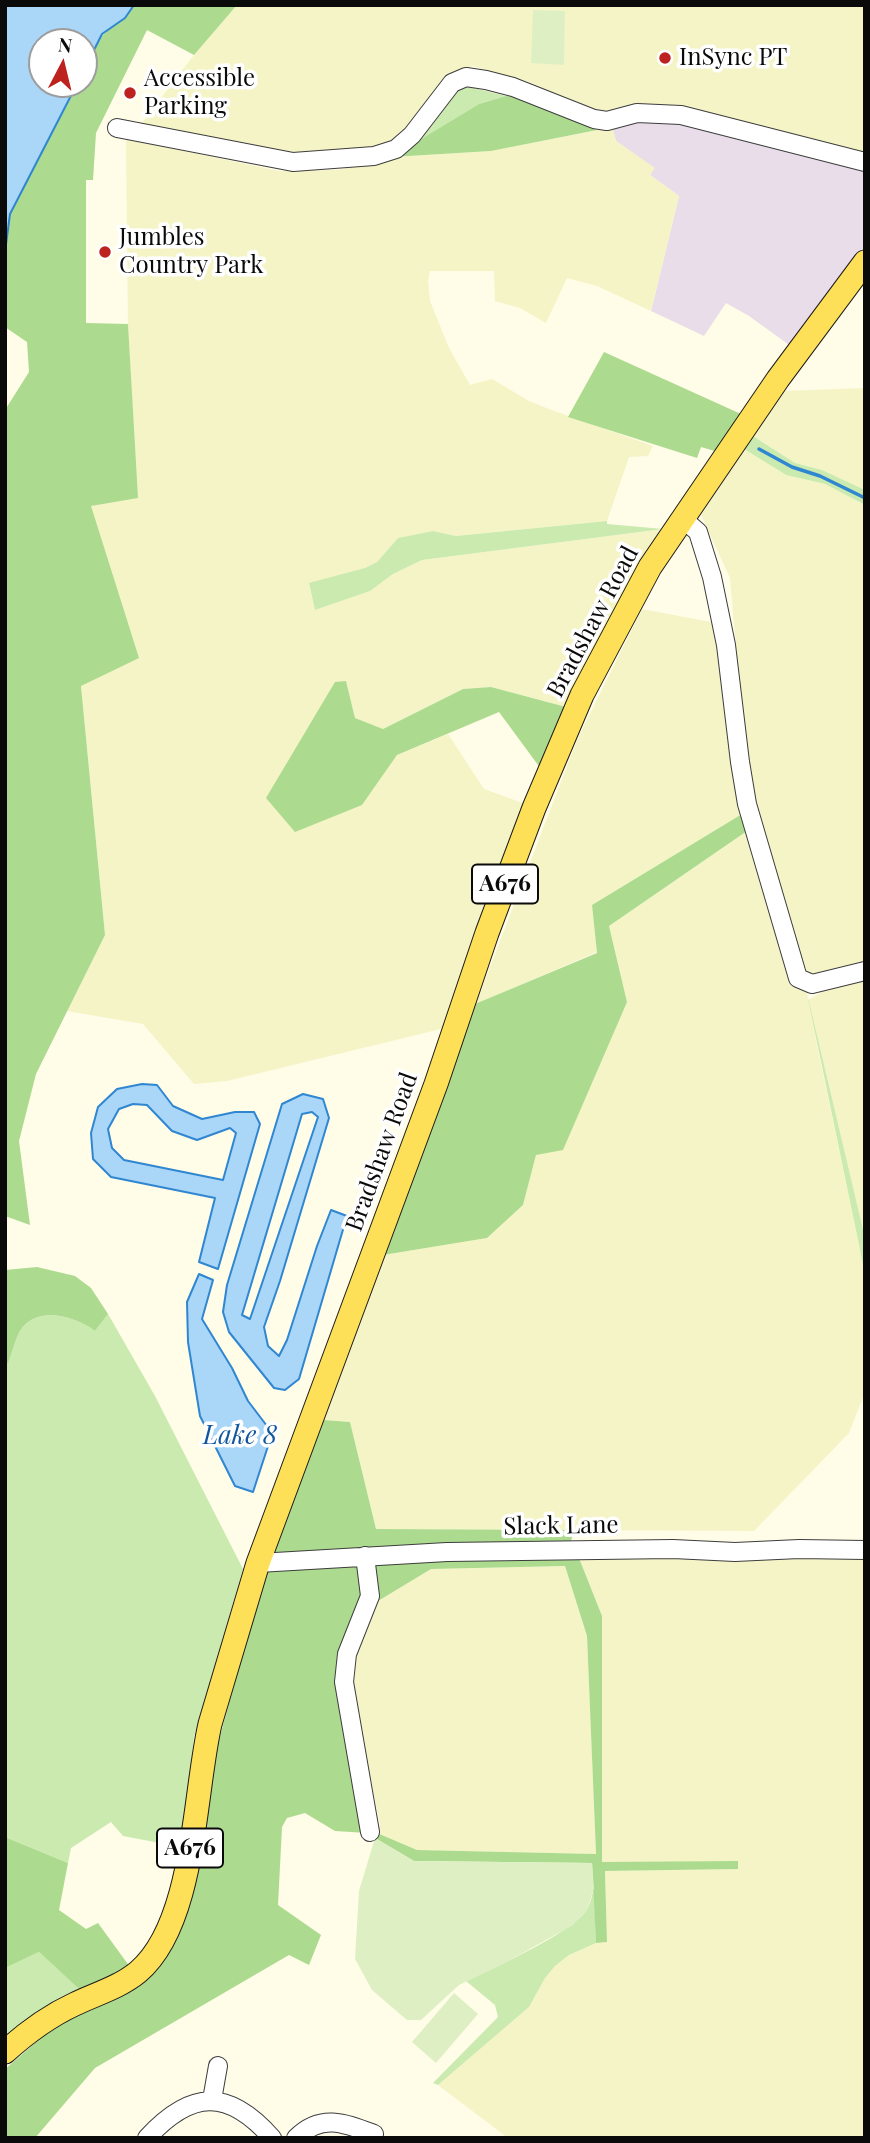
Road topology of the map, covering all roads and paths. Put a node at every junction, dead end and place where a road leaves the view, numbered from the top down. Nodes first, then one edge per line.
1 (117, 128) dead end
2 (865, 162) edge
3 (865, 262) edge
4 (682, 518) junction
5 (865, 971) edge
6 (865, 1550) edge
7 (365, 1556) junction
8 (258, 1563) junction
9 (370, 1832) dead end
10 (5, 2052) edge
11 (219, 2065) dead end
12 (212, 2100) junction
13 (368, 2134) edge
14 (147, 2138) edge
15 (272, 2138) edge
16 (296, 2138) edge

1 - 2 street
3 - 4 main road, Bradshaw Road / A676
4 - 5 street
4 - 8 main road, Bradshaw Road / A676
6 - 7 street, Slack Lane
7 - 8 street, Slack Lane
7 - 9 street
8 - 10 main road, Bradshaw Road / A676
11 - 12 street
12 - 14 street
12 - 15 street
13 - 16 street

